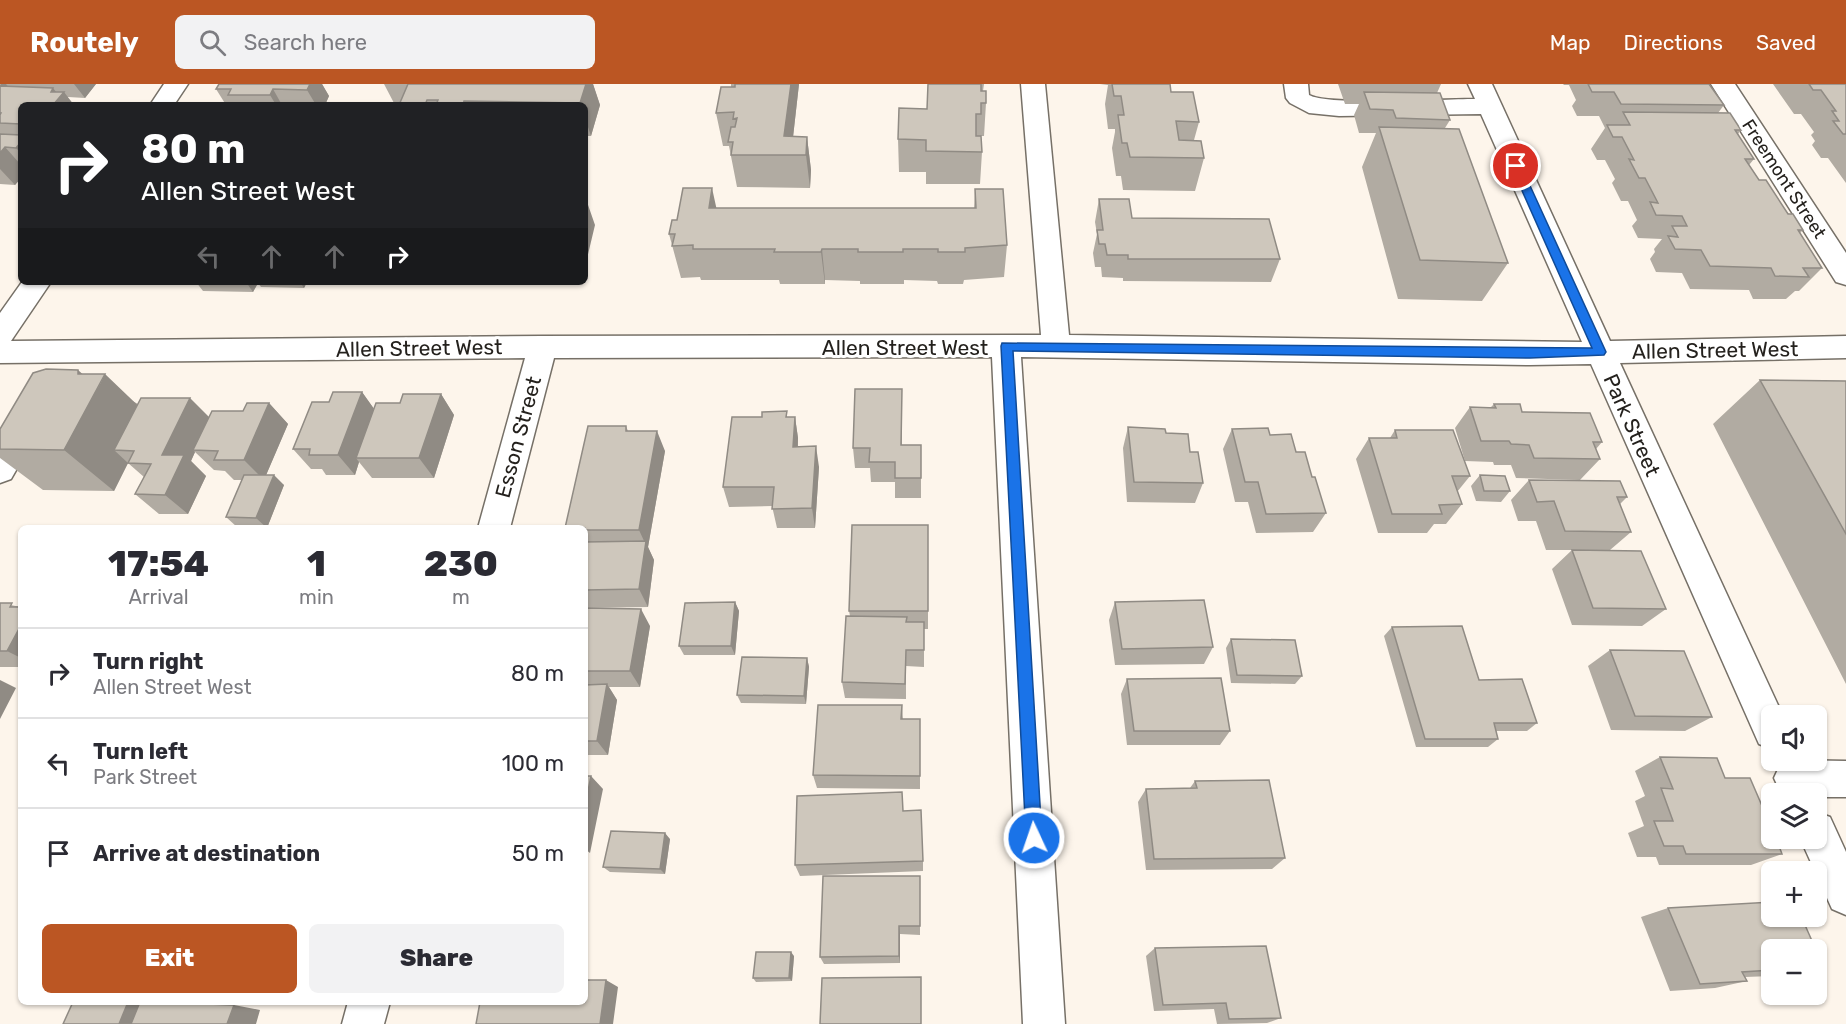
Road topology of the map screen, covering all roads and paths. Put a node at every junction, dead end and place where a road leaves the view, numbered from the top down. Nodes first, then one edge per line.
1 (176, 84) edge
2 (1033, 84) edge
3 (1296, 84) edge
4 (1723, 84) edge
5 (1484, 95) edge
6 (164, 102) edge
7 (1846, 275) edge
8 (35, 285) edge
9 (0, 335) edge
10 (1006, 346) junction
11 (1056, 346) junction
12 (542, 347) junction
13 (1846, 347) edge
14 (0, 352) edge
15 (70, 352) junction
16 (1600, 352) junction
17 (0, 470) edge
18 (495, 525) edge
19 (1761, 708) edge
20 (1792, 777) edge
21 (1846, 778) edge
22 (1824, 849) edge
23 (1846, 895) edge
24 (368, 1005) edge
25 (363, 1024) edge
26 (1044, 1024) edge

1 - 6 street
2 - 11 street
3 - 5 street
4 - 7 street, Freemont Street
5 - 16 street, Park Street
8 - 9 street
10 - 11 street, Allen Street West
10 - 12 street, Allen Street West
10 - 26 street
11 - 16 street, Allen Street West
12 - 15 street, Allen Street West
12 - 18 street, Esson Street
13 - 16 street, Allen Street West
14 - 15 street, Allen Street West
15 - 17 street
16 - 19 street, Park Street
20 - 21 street
22 - 23 street
24 - 25 street

